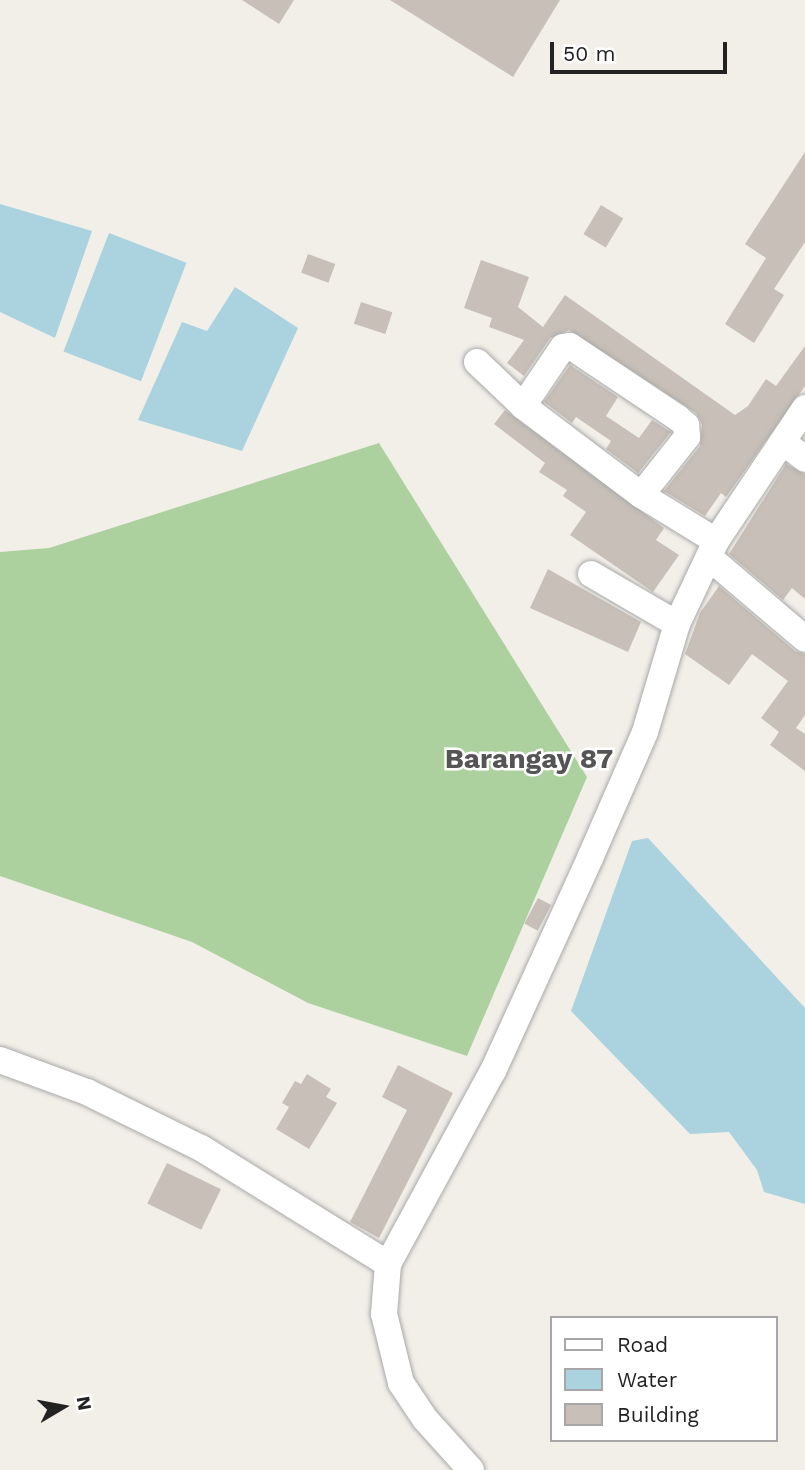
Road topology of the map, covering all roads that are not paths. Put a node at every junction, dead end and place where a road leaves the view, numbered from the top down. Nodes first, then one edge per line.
1 (477, 362) dead end
2 (523, 406) junction
3 (805, 408) edge
4 (784, 443) junction
5 (805, 459) edge
6 (641, 495) junction
7 (713, 550) junction
8 (590, 574) dead end
9 (677, 624) junction
10 (805, 639) edge
11 (0, 1060) edge
12 (388, 1264) junction
13 (471, 1470) edge

1 - 2 street
2 - 6 street
2 - 6 street
3 - 4 street
4 - 5 street
4 - 7 street
6 - 7 street
7 - 9 street
7 - 10 street
8 - 9 street
9 - 12 street
11 - 12 street
12 - 13 street

